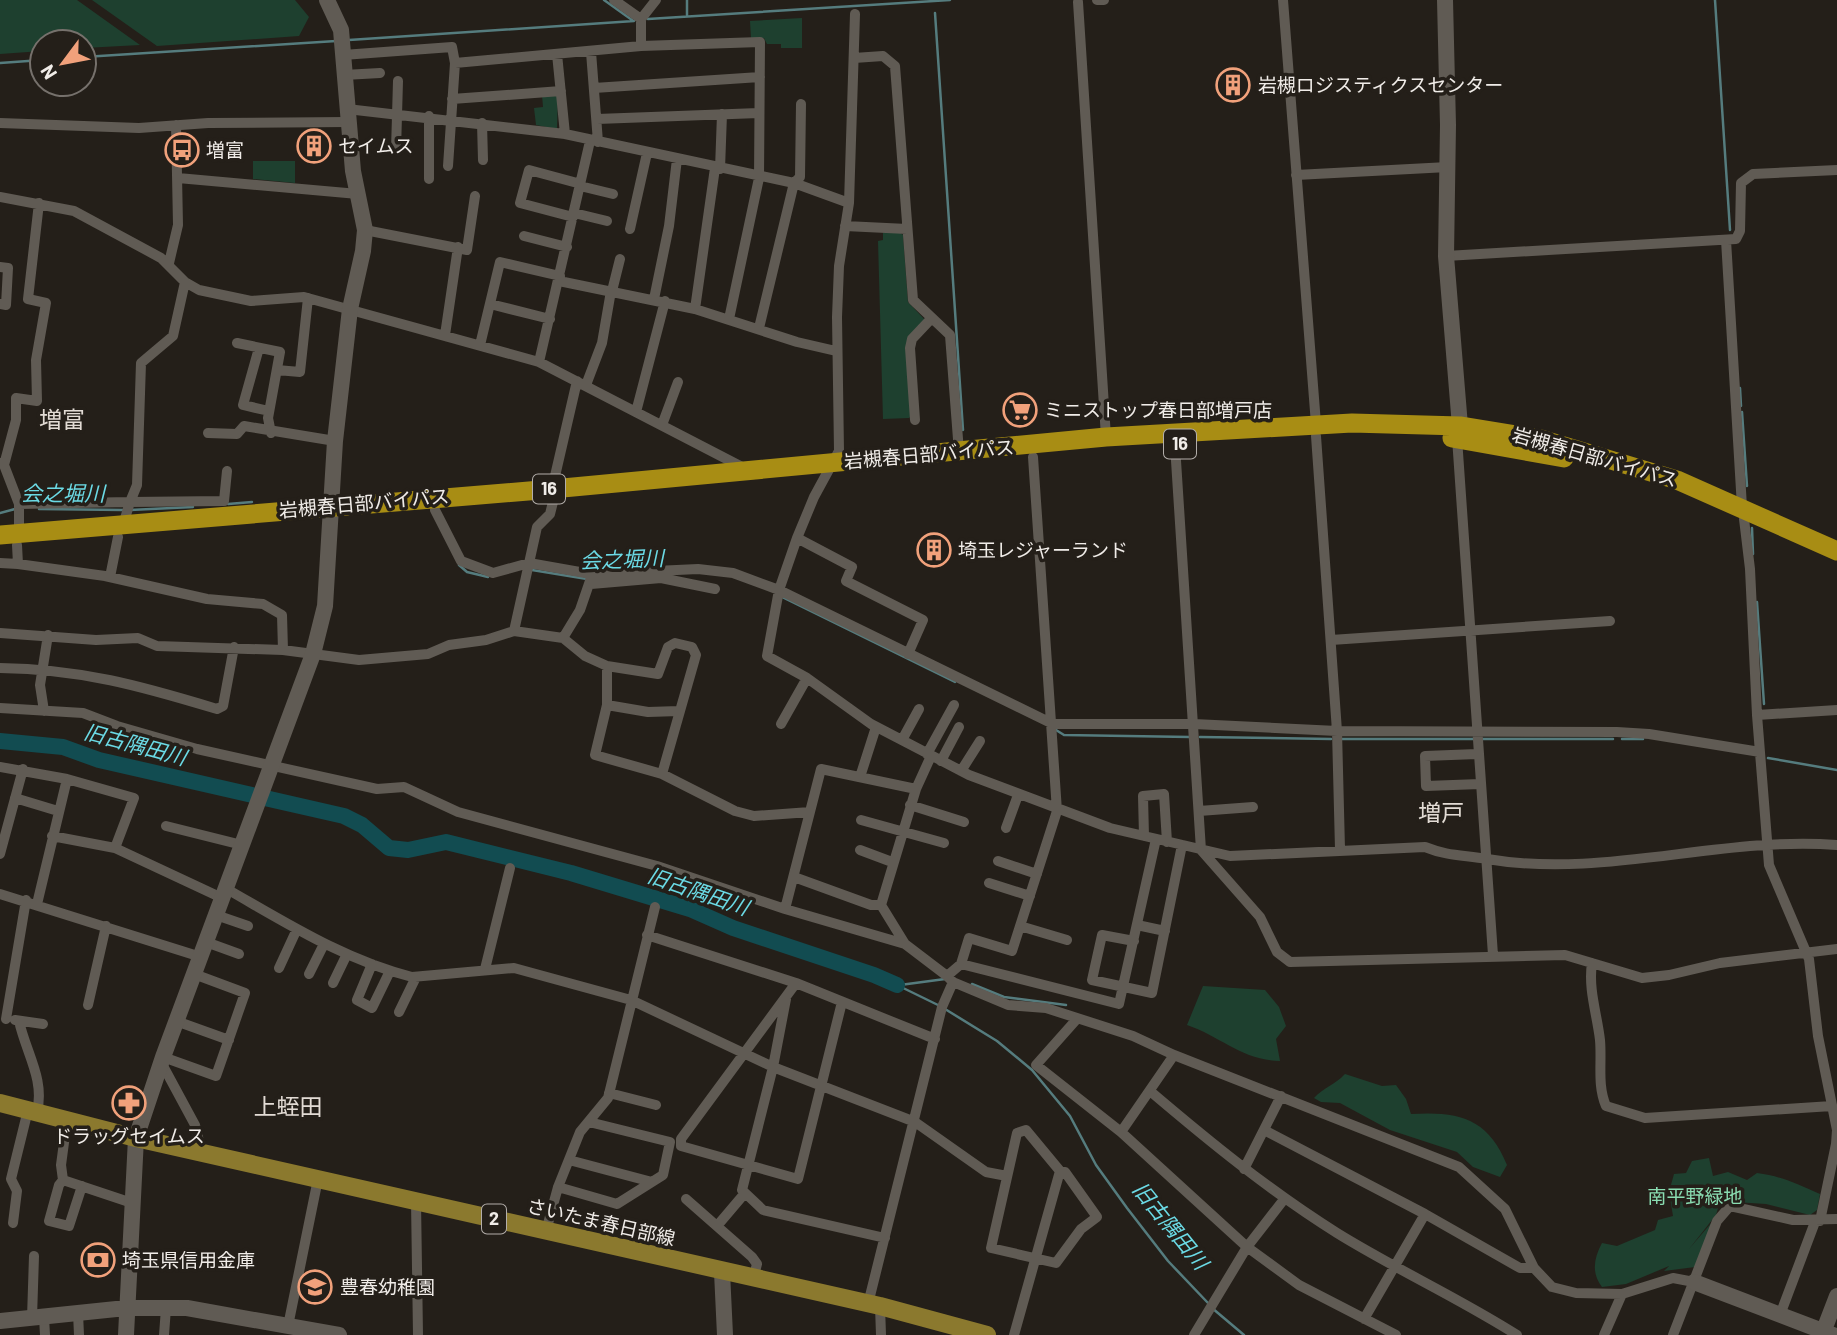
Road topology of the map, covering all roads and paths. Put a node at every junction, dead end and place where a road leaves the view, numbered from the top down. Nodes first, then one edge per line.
1 (327, 0) edge
2 (614, 0) edge
3 (656, 0) edge
4 (1097, 0) edge
5 (1104, 0) edge
6 (1283, 0) edge
7 (1445, 0) edge
8 (1078, 2) dead end
9 (855, 14) dead end
10 (641, 19) junction
11 (641, 46) junction
12 (591, 52) junction
13 (557, 54) junction
14 (343, 55) junction
15 (854, 58) junction
16 (455, 63) junction
17 (380, 73) dead end
18 (344, 75) junction
19 (760, 77) junction
20 (398, 81) dead end
21 (594, 88) junction
22 (561, 91) junction
23 (453, 99) junction
24 (801, 104) dead end
25 (759, 113) junction
26 (399, 114) junction
27 (722, 114) junction
28 (347, 116) junction
29 (429, 117) junction
30 (451, 119) junction
31 (597, 119) junction
32 (0, 123) edge
33 (482, 123) junction
34 (176, 125) junction
35 (565, 134) junction
36 (594, 141) junction
37 (396, 150) dead end
38 (647, 153) junction
39 (677, 159) junction
40 (482, 160) dead end
41 (448, 166) dead end
42 (1448, 167) junction
43 (717, 168) junction
44 (1837, 170) edge
45 (1296, 175) junction
46 (178, 178) junction
47 (759, 178) junction
48 (429, 179) dead end
49 (794, 183) junction
50 (581, 185) junction
51 (358, 194) junction
52 (613, 194) dead end
53 (475, 196) dead end
54 (0, 197) edge
55 (39, 203) junction
56 (849, 203) junction
57 (574, 215) junction
58 (607, 221) dead end
59 (845, 226) junction
60 (630, 229) dead end
61 (907, 229) junction
62 (365, 230) junction
63 (524, 236) dead end
64 (1726, 240) junction
65 (458, 247) junction
66 (567, 247) junction
67 (1446, 256) junction
68 (620, 259) dead end
69 (169, 263) junction
70 (0, 267) edge
71 (560, 279) junction
72 (185, 282) junction
73 (612, 291) junction
74 (308, 298) junction
75 (659, 300) junction
76 (0, 304) edge
77 (490, 304) junction
78 (350, 309) junction
79 (695, 309) junction
80 (550, 319) junction
81 (729, 319) junction
82 (929, 321) dead end
83 (759, 328) junction
84 (445, 335) junction
85 (237, 343) dead end
86 (480, 345) junction
87 (259, 348) junction
88 (836, 351) junction
89 (539, 362) junction
90 (277, 370) junction
91 (678, 382) dead end
92 (581, 383) junction
93 (269, 411) junction
94 (636, 412) junction
95 (915, 420) dead end
96 (662, 425) junction
97 (1316, 430) junction
98 (1458, 432) junction
99 (208, 433) dead end
100 (271, 433) junction
101 (1107, 437) junction
102 (335, 441) junction
103 (1175, 444) junction
104 (959, 452) junction
105 (1033, 457) junction
106 (2, 464) edge
107 (830, 469) junction
108 (227, 471) dead end
109 (749, 471) junction
110 (552, 496) junction
111 (130, 502) junction
112 (435, 510) junction
113 (330, 512) junction
114 (1743, 513) junction
115 (14, 531) edge
116 (120, 531) junction
117 (797, 538) junction
118 (1837, 551) edge
119 (1837, 561) edge
120 (0, 563) edge
121 (528, 568) junction
122 (669, 574) junction
123 (110, 577) junction
124 (591, 579) junction
125 (715, 589) dead end
126 (779, 590) junction
127 (1610, 621) dead end
128 (513, 631) junction
129 (1470, 631) junction
130 (0, 633) edge
131 (48, 635) junction
132 (563, 638) junction
133 (1331, 640) junction
134 (234, 647) junction
135 (283, 650) junction
136 (313, 654) junction
137 (908, 654) junction
138 (607, 666) junction
139 (0, 668) edge
140 (42, 668) junction
141 (807, 678) junction
142 (607, 705) junction
143 (954, 705) dead end
144 (0, 708) edge
145 (919, 709) dead end
146 (44, 710) junction
147 (1837, 710) edge
148 (678, 711) junction
149 (1757, 715) junction
150 (781, 724) dead end
151 (1053, 724) junction
152 (1194, 724) junction
153 (876, 727) junction
154 (959, 727) dead end
155 (1337, 731) junction
156 (1476, 732) junction
157 (902, 740) junction
158 (980, 741) dead end
159 (1760, 752) junction
160 (1478, 754) junction
161 (933, 757) junction
162 (271, 764) junction
163 (0, 767) edge
164 (23, 769) junction
165 (961, 771) junction
166 (662, 774) junction
167 (860, 777) junction
168 (66, 779) junction
169 (1479, 784) junction
170 (916, 789) junction
171 (1018, 795) junction
172 (15, 798) junction
173 (911, 805) junction
174 (1252, 807) dead end
175 (58, 811) junction
176 (1057, 811) junction
177 (1199, 811) junction
178 (810, 812) junction
179 (861, 820) dead end
180 (964, 822) dead end
181 (166, 826) dead end
182 (1006, 828) dead end
183 (902, 831) junction
184 (52, 836) junction
185 (1156, 839) junction
186 (944, 843) dead end
187 (1767, 843) junction
188 (242, 845) junction
189 (1182, 845) junction
190 (1837, 845) edge
191 (115, 848) junction
192 (1340, 849) junction
193 (860, 850) dead end
194 (1202, 850) junction
195 (0, 854) edge
196 (1485, 859) junction
197 (998, 861) dead end
198 (892, 862) junction
199 (510, 868) dead end
200 (1037, 874) junction
201 (793, 877) junction
202 (989, 883) dead end
203 (223, 893) junction
204 (0, 894) edge
205 (1030, 896) junction
206 (31, 902) junction
207 (881, 905) junction
208 (655, 906) dead end
209 (785, 909) junction
210 (216, 915) junction
211 (1137, 925) junction
212 (106, 926) junction
213 (248, 926) dead end
214 (1020, 926) junction
215 (297, 929) junction
216 (1165, 931) junction
217 (647, 934) junction
218 (1067, 940) dead end
219 (1134, 941) junction
220 (324, 944) junction
221 (905, 944) junction
222 (1837, 949) edge
223 (203, 950) junction
224 (1807, 951) junction
225 (239, 954) dead end
226 (347, 954) junction
227 (1493, 955) junction
228 (1592, 963) junction
229 (372, 964) junction
230 (961, 964) junction
231 (278, 968) dead end
232 (485, 969) junction
233 (390, 971) junction
234 (194, 974) junction
235 (309, 974) dead end
236 (416, 977) junction
237 (950, 979) junction
238 (333, 983) dead end
239 (796, 983) junction
240 (1124, 986) junction
241 (787, 995) junction
242 (631, 1000) junction
243 (842, 1002) junction
244 (89, 1004) dead end
245 (399, 1012) dead end
246 (3, 1018) edge
247 (1076, 1020) junction
248 (19, 1021) junction
249 (177, 1021) junction
250 (43, 1024) dead end
251 (935, 1039) junction
252 (229, 1040) junction
253 (744, 1052) junction
254 (1174, 1055) junction
255 (162, 1060) junction
256 (773, 1067) junction
257 (819, 1086) junction
258 (1150, 1091) junction
259 (609, 1093) junction
260 (1281, 1096) junction
261 (0, 1103) edge
262 (656, 1105) dead end
263 (1832, 1106) junction
264 (33, 1111) junction
265 (67, 1120) junction
266 (589, 1122) junction
267 (915, 1122) junction
268 (1264, 1130) junction
269 (1121, 1132) junction
270 (136, 1139) junction
271 (202, 1153) junction
272 (569, 1160) junction
273 (749, 1166) junction
274 (1244, 1169) junction
275 (1060, 1173) junction
276 (1007, 1176) junction
277 (318, 1179) junction
278 (64, 1180) junction
279 (652, 1182) junction
280 (82, 1186) junction
281 (558, 1187) junction
282 (745, 1193) junction
283 (1284, 1198) junction
284 (686, 1199) dead end
285 (416, 1201) junction
286 (132, 1203) junction
287 (1425, 1214) junction
288 (1837, 1219) edge
289 (1817, 1222) junction
290 (13, 1223) dead end
291 (716, 1226) junction
292 (546, 1231) junction
293 (885, 1238) junction
294 (1247, 1247) junction
295 (34, 1256) dead end
296 (1035, 1260) junction
297 (1395, 1264) junction
298 (1534, 1268) junction
299 (722, 1272) junction
300 (753, 1279) junction
301 (1694, 1282) junction
302 (1622, 1294) junction
303 (1837, 1296) edge
304 (874, 1305) junction
305 (126, 1308) junction
306 (166, 1308) junction
307 (78, 1313) junction
308 (1780, 1315) junction
309 (38, 1317) junction
310 (1364, 1319) junction
311 (0, 1321) edge
312 (288, 1326) junction
313 (267, 1329) edge
314 (332, 1334) edge
315 (980, 1334) edge
316 (1512, 1334) edge
317 (1826, 1334) edge
318 (46, 1335) edge
319 (79, 1335) edge
320 (126, 1335) edge
321 (164, 1335) edge
322 (418, 1335) edge
323 (725, 1335) edge
324 (881, 1335) edge
325 (1014, 1335) edge
326 (1194, 1335) edge
327 (1396, 1335) edge
328 (1604, 1335) edge
329 (1673, 1335) edge

1 - 14 street
2 - 10 street
3 - 10 street
4 - 5 street
6 - 45 street
7 - 42 street
8 - 101 street
9 - 15 street
10 - 11 street
11 - 12 street
11 - 19 street
12 - 13 street
12 - 21 street
13 - 16 street
13 - 22 street
14 - 16 street
14 - 18 street
15 - 56 street
15 - 61 street
16 - 23 street
17 - 18 street
18 - 28 street
19 - 21 street
19 - 25 street
20 - 26 street
21 - 31 street
22 - 23 street
22 - 35 street
23 - 30 street
24 - 49 street
25 - 27 street
25 - 47 street
26 - 28 street
26 - 29 street
26 - 37 street
27 - 31 street
27 - 43 street
28 - 34 street
28 - 51 street
29 - 30 street
29 - 48 street
30 - 33 street
30 - 41 street
31 - 36 street
32 - 34 street
33 - 35 street
33 - 40 street
34 - 46 street
35 - 36 street
36 - 38 street
36 - 50 street
38 - 39 street
38 - 60 street
39 - 43 street
39 - 75 street
42 - 45 street
42 - 67 street
43 - 47 street
43 - 79 street
44 - 64 street
45 - 97 street
46 - 51 street
46 - 69 street
47 - 49 street
47 - 81 street
49 - 56 street
49 - 83 street
50 - 52 street
50 - 57 street
50 - 57 street
51 - 62 street
53 - 65 street
54 - 55 street
55 - 69 street
55 - 106 street
56 - 59 street
57 - 58 street
57 - 66 street
59 - 61 street
59 - 88 street
61 - 104 street
62 - 65 street
62 - 78 street
63 - 66 street
64 - 67 street
64 - 114 street
65 - 84 street
66 - 71 street
67 - 98 street
68 - 73 street
69 - 72 street
70 - 76 street
71 - 73 street
71 - 77 street
71 - 80 street
72 - 74 street
72 - 111 street
73 - 75 street
73 - 92 street
74 - 78 street
74 - 90 street
75 - 79 street
75 - 94 street
77 - 80 street
77 - 86 street
78 - 84 street
78 - 102 street
79 - 81 street
80 - 89 street
81 - 83 street
82 - 95 street
83 - 88 street
84 - 86 street
85 - 87 street
86 - 89 street
87 - 90 street
87 - 93 street
88 - 107 street
89 - 92 street
90 - 93 street
91 - 96 street
92 - 94 street
92 - 110 street
93 - 100 street
94 - 96 street
96 - 109 street
97 - 98 highway, 岩槻春日部バイパス / 16
97 - 101 highway, 岩槻春日部バイパス / 16
97 - 103 highway, 岩槻春日部バイパス / 16
97 - 133 street
98 - 114 highway, 岩槻春日部バイパス / 16
98 - 129 street
99 - 100 street
100 - 102 street
101 - 104 highway, 岩槻春日部バイパス / 16
102 - 113 street
103 - 105 highway, 岩槻春日部バイパス / 16
103 - 152 street
104 - 107 highway, 岩槻春日部バイパス / 16
105 - 107 highway, 岩槻春日部バイパス / 16
105 - 151 street
106 - 115 street
107 - 109 highway, 岩槻春日部バイパス / 16
107 - 110 highway, 岩槻春日部バイパス / 16
107 - 117 street
108 - 111 street
109 - 110 highway, 岩槻春日部バイパス / 16
110 - 112 highway, 岩槻春日部バイパス / 16
110 - 113 highway, 岩槻春日部バイパス / 16
110 - 121 street
111 - 115 street
111 - 116 street
112 - 113 highway, 岩槻春日部バイパス / 16
112 - 121 street
113 - 116 highway, 岩槻春日部バイパス / 16
113 - 136 street
114 - 118 highway, 岩槻春日部バイパス / 16
114 - 119 highway, 岩槻春日部バイパス / 16
114 - 149 street
115 - 116 highway, 岩槻春日部バイパス / 16
115 - 120 street
115 - 123 street
116 - 123 street
117 - 126 street
117 - 137 street
121 - 124 street
121 - 128 street
122 - 124 street
122 - 125 street
122 - 126 street
123 - 135 street
124 - 132 street
126 - 137 street
126 - 141 street
127 - 129 street
128 - 132 street
128 - 136 street
129 - 133 street
129 - 156 street
130 - 131 street
131 - 134 street
131 - 140 street
132 - 138 street
133 - 155 street
134 - 135 street
134 - 140 street
135 - 136 street
136 - 162 street
137 - 151 street
138 - 142 street
138 - 148 street
139 - 140 street
140 - 146 street
141 - 150 street
141 - 153 street
142 - 148 street
142 - 166 street
143 - 161 street
144 - 146 street
145 - 157 street
146 - 162 street
147 - 149 street
148 - 166 street
149 - 159 street
151 - 152 street
151 - 176 street
152 - 155 street
152 - 177 street
153 - 157 street
153 - 167 street
154 - 161 street
155 - 156 street
155 - 192 street
156 - 159 street
156 - 160 street
157 - 161 street
158 - 165 street
159 - 187 street
160 - 169 street
160 - 169 street
161 - 165 street
161 - 170 street
162 - 188 street
162 - 209 street
163 - 164 street
164 - 168 street
164 - 172 street
165 - 171 street
166 - 178 street
167 - 170 street
167 - 178 street
168 - 175 street
168 - 191 street
169 - 196 street
170 - 173 street
171 - 176 street
171 - 182 street
172 - 175 street
172 - 195 street
173 - 180 street
173 - 183 street
174 - 177 street
175 - 184 street
176 - 185 street
176 - 200 street
177 - 194 street
178 - 201 street
179 - 183 street
181 - 188 street
183 - 186 street
183 - 198 street
184 - 191 street
184 - 206 street
185 - 189 street
185 - 211 street
187 - 190 street
187 - 196 street
187 - 224 street
188 - 203 street
189 - 194 street
189 - 216 street
191 - 203 street
192 - 194 street
192 - 196 street
193 - 198 street
194 - 227 street
196 - 227 street
197 - 200 street
198 - 207 street
199 - 232 street
200 - 205 street
201 - 207 street
201 - 209 street
202 - 205 street
203 - 210 street
203 - 215 street
204 - 206 street
205 - 214 street
206 - 212 street
206 - 246 street
207 - 221 street
208 - 217 street
209 - 221 street
210 - 213 street
210 - 223 street
211 - 216 street
211 - 219 street
212 - 223 street
212 - 244 street
214 - 218 street
214 - 230 street
215 - 220 street
215 - 231 street
216 - 240 street
217 - 239 street
217 - 242 street
219 - 240 street
219 - 240 street
220 - 226 street
220 - 235 street
221 - 237 street
222 - 224 street
223 - 225 street
223 - 234 street
224 - 228 street
224 - 263 street
226 - 229 street
226 - 238 street
227 - 228 street
228 - 263 street
229 - 233 street
229 - 233 street
230 - 237 street
230 - 240 street
232 - 236 street
232 - 242 street
233 - 236 street
234 - 249 street
234 - 252 street
236 - 245 street
237 - 247 street
237 - 251 street
239 - 241 street
239 - 243 street
241 - 253 street
241 - 256 street
242 - 253 street
242 - 259 street
243 - 251 street
243 - 257 street
246 - 248 street
247 - 254 street
247 - 269 street
248 - 250 street
248 - 264 street
249 - 252 street
249 - 255 street
251 - 267 street
252 - 255 street
253 - 256 street
253 - 273 street
254 - 258 street
254 - 260 street
255 - 270 street
255 - 271 street
256 - 257 street
256 - 273 street
257 - 267 street
257 - 273 street
258 - 269 street
258 - 274 street
259 - 262 street
259 - 266 street
260 - 268 street
260 - 298 street
261 - 264 main road, さいたま春日部線 / 2
263 - 289 street
264 - 265 main road, さいたま春日部線 / 2
264 - 290 street
265 - 270 main road, さいたま春日部線 / 2
265 - 278 street
266 - 272 street
266 - 279 street
267 - 276 street
267 - 293 street
268 - 274 street
268 - 287 street
269 - 294 street
270 - 271 main road, さいたま春日部線 / 2
270 - 286 street
271 - 277 main road, さいたま春日部線 / 2
272 - 279 street
272 - 281 street
273 - 282 street
274 - 283 street
275 - 276 street
275 - 296 street
275 - 296 street
276 - 296 street
277 - 285 main road, さいたま春日部線 / 2
277 - 312 street
278 - 280 street
278 - 280 street
279 - 281 street
280 - 286 street
281 - 292 street
282 - 291 street
282 - 293 street
283 - 294 street
283 - 297 street
284 - 291 street
285 - 292 main road, さいたま春日部線 / 2
285 - 322 street
286 - 305 street
287 - 297 street
287 - 298 street
288 - 289 street
289 - 301 street
289 - 308 street
291 - 300 street
292 - 299 main road, さいたま春日部線 / 2
293 - 304 street
294 - 310 street
294 - 326 street
295 - 309 street
296 - 325 street
297 - 310 street
297 - 316 street
298 - 302 street
299 - 300 main road, さいたま春日部線 / 2
299 - 323 street
300 - 304 main road, さいたま春日部線 / 2
301 - 302 street
301 - 308 street
301 - 329 street
302 - 328 street
303 - 317 street
304 - 315 main road, さいたま春日部線 / 2
304 - 324 street
305 - 306 street
305 - 307 street
305 - 320 street
306 - 313 street
306 - 321 street
307 - 309 street
307 - 319 street
308 - 317 street
309 - 311 street
309 - 318 street
310 - 327 street
312 - 313 street
312 - 314 street

